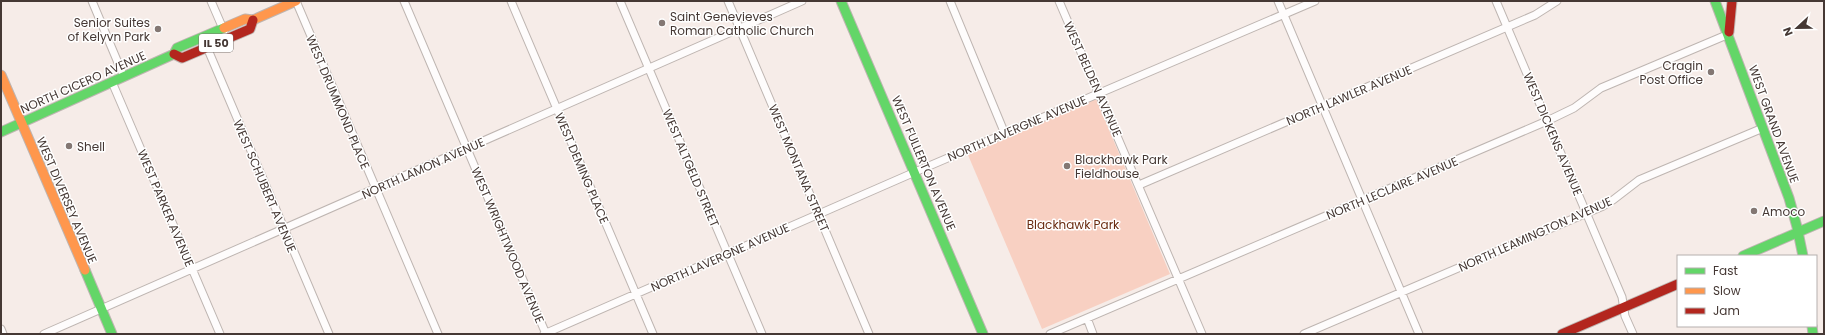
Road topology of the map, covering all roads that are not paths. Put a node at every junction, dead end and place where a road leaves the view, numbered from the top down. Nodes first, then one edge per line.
1 (92, 1) edge
2 (211, 1) edge
3 (296, 1) edge
4 (404, 1) edge
5 (511, 1) edge
6 (620, 1) edge
7 (728, 1) edge
8 (802, 1) edge
9 (842, 1) edge
10 (950, 1) edge
11 (1059, 1) edge
12 (1278, 1) edge
13 (1315, 1) edge
14 (1496, 1) edge
15 (1557, 1) edge
16 (1715, 1) edge
17 (1732, 1) edge
18 (1284, 14) junction
19 (253, 20) junction
20 (1508, 27) junction
21 (223, 28) junction
22 (740, 28) junction
23 (1729, 34) junction
24 (203, 37) junction
25 (227, 39) junction
26 (207, 48) junction
27 (174, 54) junction
28 (648, 68) junction
29 (1, 75) edge
30 (124, 77) junction
31 (112, 82) junction
32 (1099, 94) junction
33 (1323, 107) junction
34 (557, 109) junction
35 (1547, 121) junction
36 (22, 123) junction
37 (1763, 128) junction
38 (1, 132) edge
39 (1005, 134) junction
40 (467, 148) junction
41 (915, 172) junction
42 (1139, 186) junction
43 (376, 189) junction
44 (1363, 200) junction
45 (1586, 213) junction
46 (819, 214) junction
47 (1824, 221) edge
48 (284, 229) junction
49 (1800, 232) junction
50 (728, 254) junction
51 (1745, 255) edge
52 (1803, 255) edge
53 (192, 269) junction
54 (1179, 279) junction
55 (1677, 284) edge
56 (1402, 292) junction
57 (636, 294) junction
58 (1624, 307) junction
59 (101, 309) junction
60 (1087, 318) junction
61 (1, 329) edge
62 (3, 334) edge
63 (44, 334) edge
64 (112, 334) edge
65 (220, 334) edge
66 (329, 334) edge
67 (438, 334) edge
68 (545, 334) edge
69 (652, 334) edge
70 (762, 334) edge
71 (870, 334) edge
72 (984, 334) edge
73 (1050, 334) edge
74 (1093, 334) edge
75 (1202, 334) edge
76 (1304, 334) edge
77 (1419, 334) edge
78 (1562, 334) edge
79 (1633, 334) edge

1 - 30 street
2 - 21 street
3 - 19 main road, NORTH CICERO AVENUE / IL 50
3 - 43 street, WEST DRUMMOND PLACE
4 - 40 street, WEST WRIGHTWOOD AVENUE
5 - 34 street, WEST DEMING PLACE
6 - 28 street, WEST ALTGELD STREET
7 - 22 street, WEST MONTANA STREET
8 - 22 street, NORTH LAMON AVENUE
9 - 41 main road, WEST FULLERTON AVENUE
10 - 39 street
11 - 32 street, WEST BELDEN AVENUE
12 - 18 street
13 - 18 street, NORTH LAVERGNE AVENUE
14 - 20 street, WEST DICKENS AVENUE
15 - 20 street, NORTH LAWLER AVENUE
16 - 23 main road
17 - 23 main road, WEST GRAND AVENUE
18 - 32 street, NORTH LAVERGNE AVENUE
18 - 33 street
19 - 21 main road, NORTH CICERO AVENUE / IL 50
19 - 25 main road, NORTH CICERO AVENUE / IL 50
20 - 33 street, NORTH LAWLER AVENUE
20 - 35 street, WEST DICKENS AVENUE
21 - 24 main road, NORTH CICERO AVENUE / IL 50
21 - 25 street
22 - 28 street, NORTH LAMON AVENUE
22 - 46 street, WEST MONTANA STREET
23 - 35 street, NORTH LECLAIRE AVENUE
23 - 37 main road, WEST GRAND AVENUE
24 - 26 street, WEST SCHUBERT AVENUE
24 - 27 main road, NORTH CICERO AVENUE / IL 50
25 - 26 main road, NORTH CICERO AVENUE / IL 50
26 - 27 main road, NORTH CICERO AVENUE / IL 50
26 - 48 street, WEST SCHUBERT AVENUE
27 - 30 main road, NORTH CICERO AVENUE / IL 50
28 - 34 street, NORTH LAMON AVENUE
28 - 50 street, WEST ALTGELD STREET
29 - 36 main road, WEST DIVERSEY AVENUE
30 - 31 main road, NORTH CICERO AVENUE / IL 50
31 - 36 main road, NORTH CICERO AVENUE / IL 50
31 - 53 street, WEST PARKER AVENUE
32 - 39 street, NORTH LAVERGNE AVENUE
32 - 42 street, WEST BELDEN AVENUE
33 - 42 street, NORTH LAWLER AVENUE
33 - 44 street
34 - 40 street, NORTH LAMON AVENUE
34 - 57 street, WEST DEMING PLACE
35 - 44 street, NORTH LECLAIRE AVENUE
35 - 45 street, WEST DICKENS AVENUE
36 - 38 main road, NORTH CICERO AVENUE / IL 50
36 - 59 main road, WEST DIVERSEY AVENUE
37 - 45 street, NORTH LEAMINGTON AVENUE
37 - 49 main road, WEST GRAND AVENUE
39 - 41 street, NORTH LAVERGNE AVENUE
40 - 43 street, NORTH LAMON AVENUE
40 - 68 street, WEST WRIGHTWOOD AVENUE
41 - 46 street, NORTH LAVERGNE AVENUE
41 - 72 main road, WEST FULLERTON AVENUE
42 - 54 street, WEST BELDEN AVENUE
43 - 48 street, NORTH LAMON AVENUE
43 - 67 street, WEST DRUMMOND PLACE
44 - 54 street, NORTH LECLAIRE AVENUE
44 - 56 street
45 - 56 street, NORTH LEAMINGTON AVENUE
45 - 58 street, WEST DICKENS AVENUE
46 - 50 street, NORTH LAVERGNE AVENUE
46 - 71 street, WEST MONTANA STREET
47 - 49 main road
48 - 53 street, NORTH LAMON AVENUE
48 - 66 street, WEST SCHUBERT AVENUE
49 - 51 main road
49 - 52 main road, WEST GRAND AVENUE
50 - 57 street, NORTH LAVERGNE AVENUE
50 - 70 street, WEST ALTGELD STREET
53 - 59 street, NORTH LAMON AVENUE
53 - 65 street, WEST PARKER AVENUE
54 - 60 street, NORTH LECLAIRE AVENUE
54 - 75 street, WEST BELDEN AVENUE
55 - 58 main road
56 - 76 street, NORTH LEAMINGTON AVENUE
56 - 77 street
57 - 68 street, NORTH LAVERGNE AVENUE
57 - 69 street, WEST DEMING PLACE
58 - 78 main road
58 - 79 street, WEST DICKENS AVENUE
59 - 63 street, NORTH LAMON AVENUE
59 - 64 main road, WEST DIVERSEY AVENUE
60 - 73 street, NORTH LECLAIRE AVENUE
60 - 74 street
61 - 62 street

